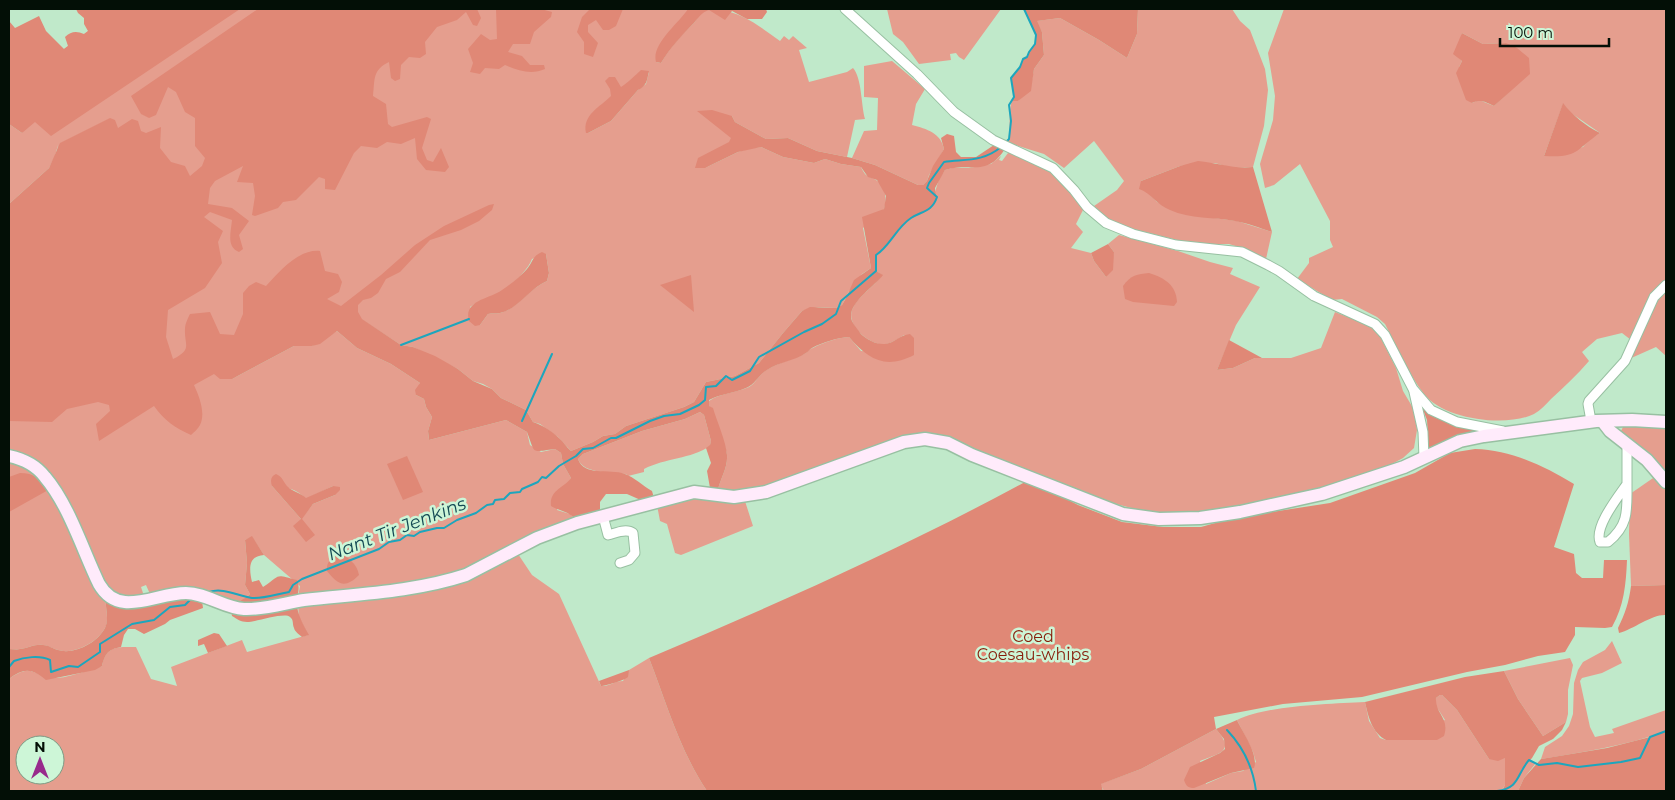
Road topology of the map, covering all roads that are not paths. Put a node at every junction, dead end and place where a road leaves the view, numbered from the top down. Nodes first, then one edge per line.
1 (845, 9) edge
2 (855, 13) edge
3 (1666, 284) edge
4 (1413, 389) junction
5 (1597, 422) junction
6 (1666, 422) edge
7 (1510, 433) junction
8 (1627, 445) junction
9 (9, 456) edge
10 (1424, 458) junction
11 (1666, 482) edge
12 (1627, 484) junction
13 (603, 516) junction
14 (620, 563) dead end

1 - 2 street
2 - 4 street
3 - 5 street
4 - 7 street
4 - 10 street
5 - 6 street
5 - 7 street
5 - 8 street
7 - 10 street
8 - 11 street
8 - 12 street
9 - 13 street
10 - 13 street
12 - 12 street
13 - 14 street

